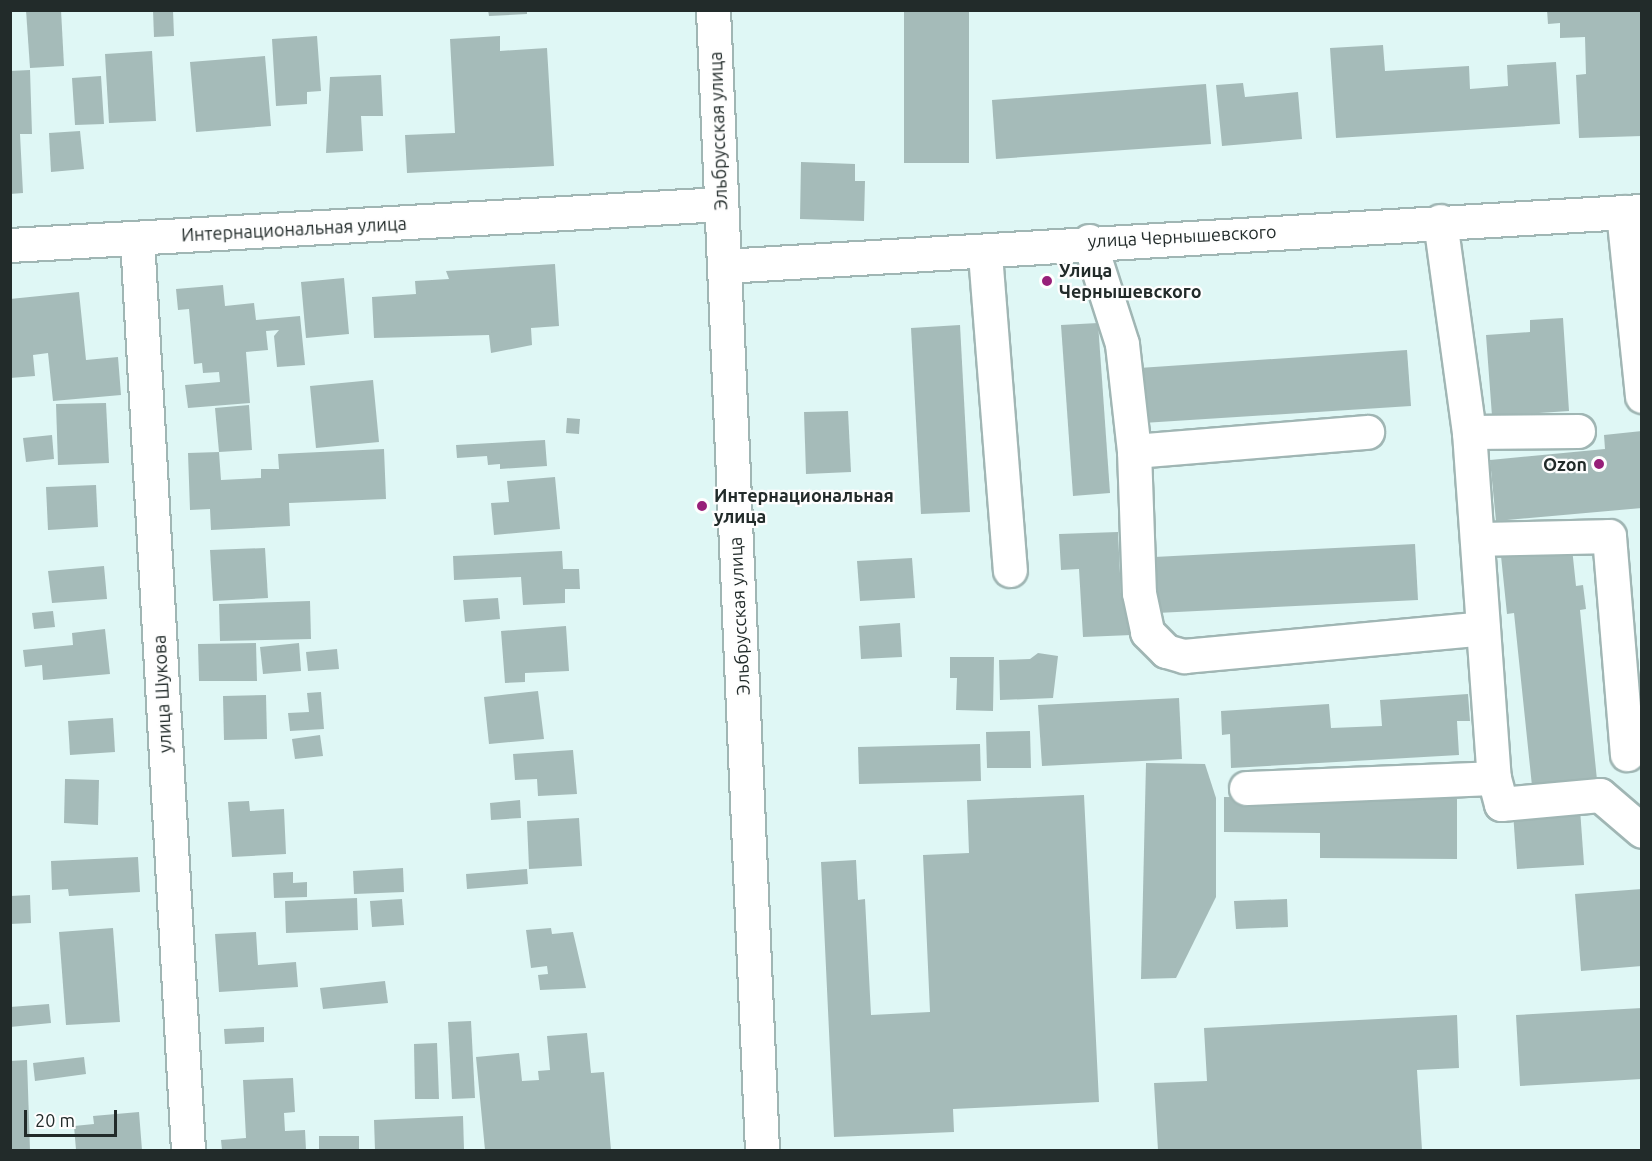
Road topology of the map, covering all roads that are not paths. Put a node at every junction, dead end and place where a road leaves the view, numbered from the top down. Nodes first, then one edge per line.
1 (713, 10) edge
2 (721, 204) junction
3 (1632, 211) edge
4 (1440, 221) junction
5 (137, 238) junction
6 (1089, 241) junction
7 (10, 245) edge
8 (985, 255) junction
9 (724, 266) junction
10 (1641, 396) edge
11 (1578, 431) dead end
12 (1367, 432) dead end
13 (1469, 432) junction
14 (1134, 451) junction
15 (1477, 539) junction
16 (1010, 570) dead end
17 (1629, 622) edge
18 (1483, 628) junction
19 (1627, 754) dead end
20 (1494, 778) junction
21 (1246, 788) dead end
22 (1641, 831) edge
23 (188, 1150) edge
24 (762, 1150) edge

1 - 2 street, Эльбрусская улица
2 - 5 street, Интернациональная улица
2 - 9 street, Эльбрусская улица
3 - 4 street, улица Чернышевского
3 - 10 street
4 - 6 street, улица Чернышевского
4 - 13 street
5 - 7 street, Интернациональная улица
5 - 23 street, улица Шукова
6 - 8 street, улица Чернышевского
6 - 14 street
8 - 9 street, улица Чернышевского
8 - 16 street
9 - 24 street, Эльбрусская улица
11 - 13 street
12 - 14 street
13 - 15 street
14 - 18 street
15 - 17 street
15 - 18 street
17 - 19 street
18 - 20 street
20 - 21 street
20 - 22 street

